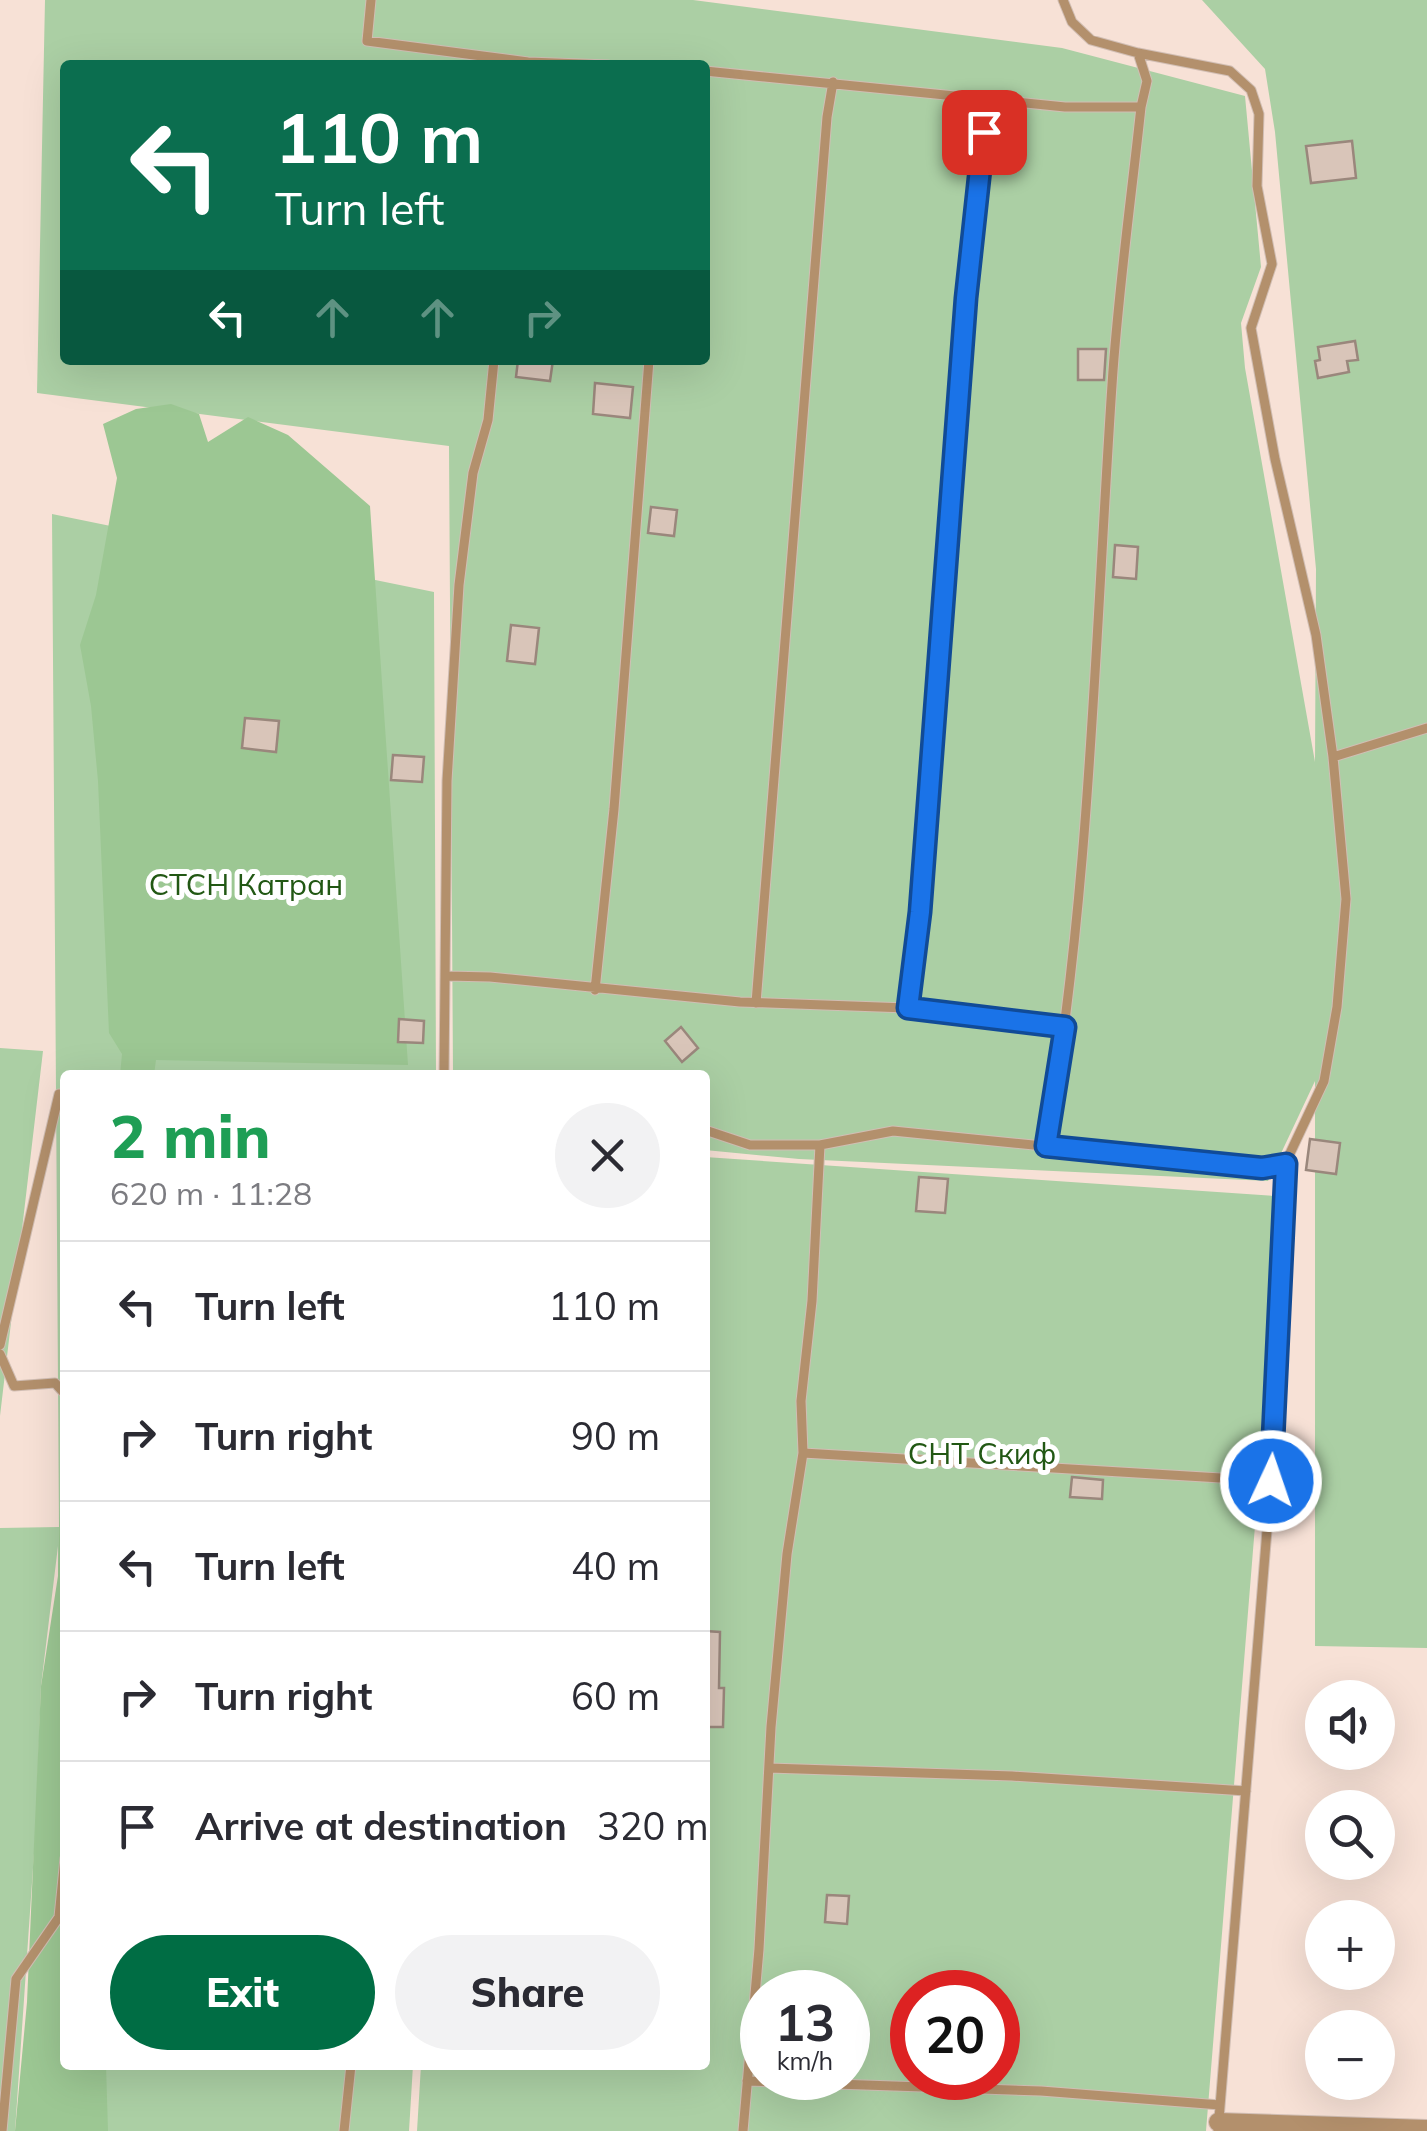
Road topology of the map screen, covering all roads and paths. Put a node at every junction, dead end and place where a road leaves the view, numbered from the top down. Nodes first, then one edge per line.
1 (371, 0) edge
2 (1063, 0) edge
3 (1138, 53) junction
4 (506, 60) edge
5 (710, 72) edge
6 (833, 82) junction
7 (988, 99) junction
8 (1140, 107) junction
9 (494, 365) edge
10 (649, 365) edge
11 (1427, 728) edge
12 (1332, 757) junction
13 (448, 976) junction
14 (595, 990) junction
15 (756, 1002) junction
16 (908, 1008) junction
17 (1065, 1027) junction
18 (444, 1070) edge
19 (60, 1094) edge
20 (710, 1132) edge
21 (820, 1145) junction
22 (1046, 1146) junction
23 (1286, 1164) junction
24 (0, 1345) edge
25 (0, 1354) edge
26 (60, 1388) edge
27 (803, 1453) junction
28 (1271, 1481) junction
29 (769, 1768) junction
30 (1246, 1791) junction
31 (60, 1906) edge
32 (755, 1970) edge
33 (350, 2070) edge
34 (870, 2086) edge
35 (746, 2100) edge
36 (1219, 2119) edge
37 (1427, 2129) edge
38 (2, 2131) edge
39 (344, 2131) edge
40 (743, 2131) edge

1 - 4 lane
2 - 3 lane
3 - 8 lane
3 - 12 lane
5 - 6 lane
6 - 7 lane
6 - 15 lane
7 - 8 lane
7 - 16 lane
8 - 17 lane
9 - 13 lane
10 - 14 lane
11 - 12 lane
12 - 23 lane
13 - 14 lane
13 - 18 lane
14 - 15 lane
15 - 16 lane
16 - 17 lane
17 - 22 lane
19 - 24 lane
20 - 21 lane
21 - 22 lane
21 - 27 lane
22 - 23 lane
23 - 28 lane
25 - 26 lane
27 - 28 lane
27 - 29 lane
28 - 30 lane
29 - 30 lane
29 - 32 lane
30 - 36 lane
31 - 38 lane
33 - 39 lane
34 - 36 lane
35 - 40 lane
36 - 37 street

